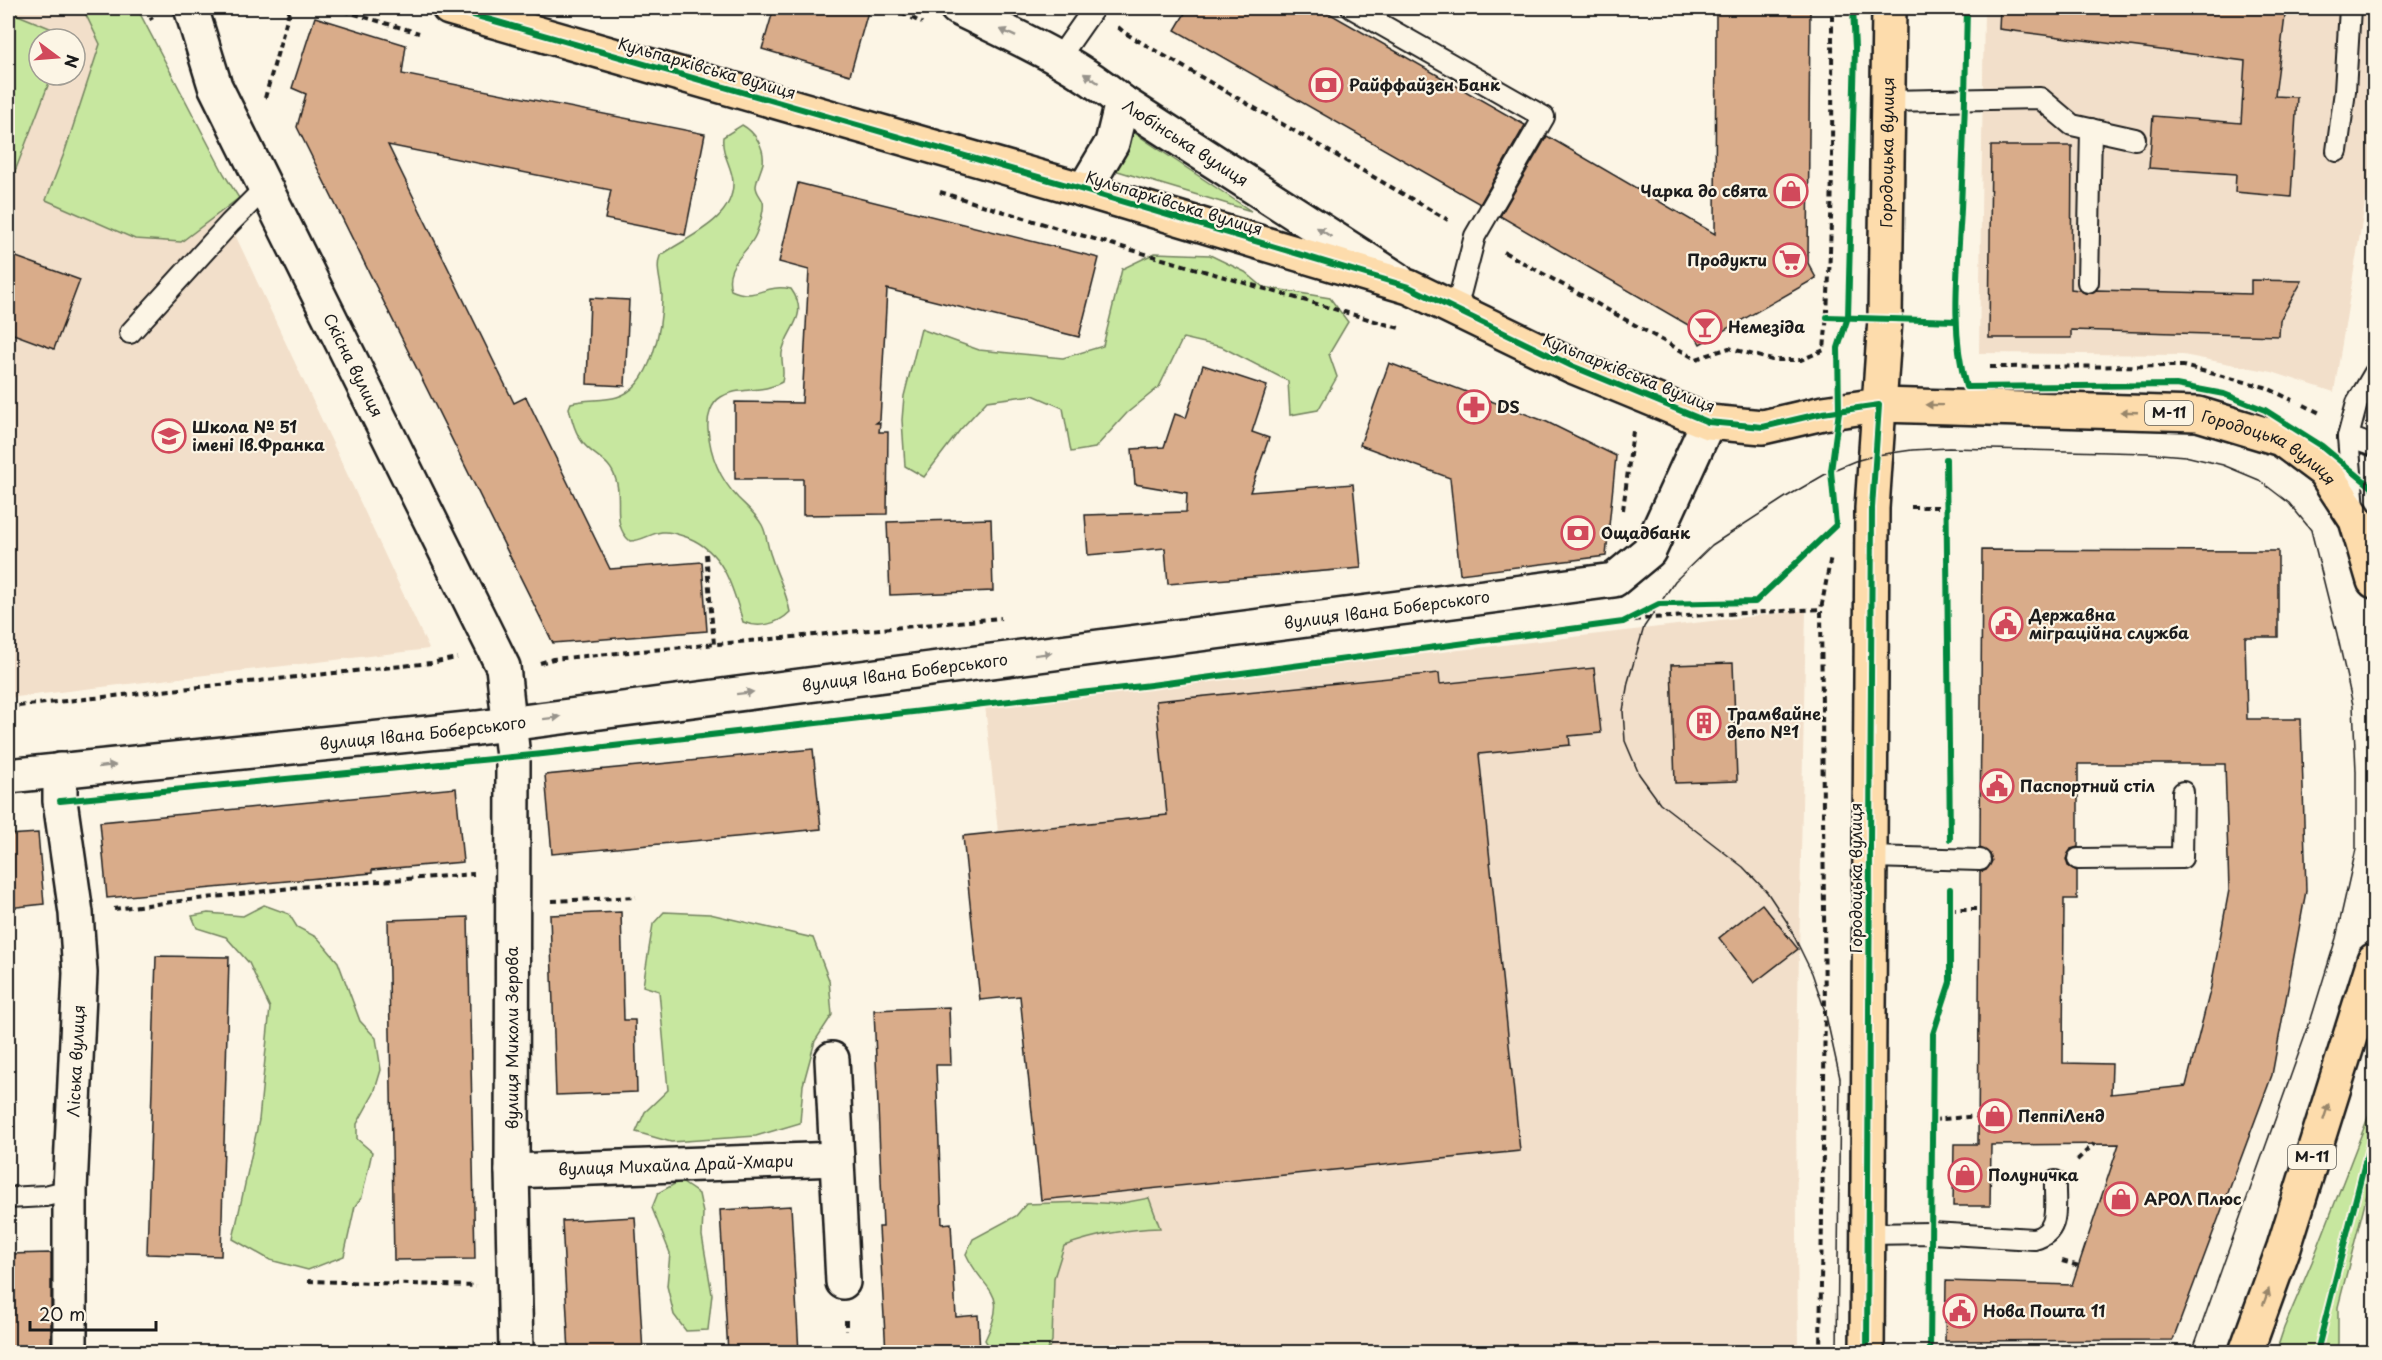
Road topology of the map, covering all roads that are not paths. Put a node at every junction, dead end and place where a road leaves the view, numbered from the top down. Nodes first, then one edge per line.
1 (191, 8) edge
2 (449, 8) edge
3 (957, 8) edge
4 (1094, 8) edge
5 (1352, 8) edge
6 (1890, 8) edge
7 (2350, 8) edge
8 (1059, 58) junction
9 (1888, 101) junction
10 (1122, 102) junction
11 (2091, 129) junction
12 (2135, 139) dead end
13 (2337, 151) dead end
14 (265, 188) junction
15 (1084, 190) junction
16 (2088, 282) dead end
17 (1409, 287) junction
18 (1456, 309) junction
19 (130, 333) dead end
20 (2374, 374) edge
21 (1879, 405) junction
22 (1708, 422) junction
23 (2348, 436) junction
24 (2374, 446) edge
25 (2356, 520) junction
26 (2374, 580) edge
27 (511, 723) junction
28 (60, 770) junction
29 (8, 776) edge
30 (2183, 792) dead end
31 (1870, 857) junction
32 (2078, 859) dead end
33 (1980, 860) dead end
34 (2374, 960) edge
35 (832, 1059) dead end
36 (837, 1159) junction
37 (512, 1171) junction
38 (2055, 1181) dead end
39 (70, 1190) junction
40 (8, 1198) edge
41 (1867, 1234) junction
42 (843, 1282) dead end
43 (70, 1353) edge
44 (516, 1353) edge
45 (1867, 1353) edge
46 (2246, 1353) edge

1 - 14 street, Скісна вулиця
2 - 15 main road, Кульпарківська вулиця
8 -> 3 street, Любінська вулиця
4 - 8 lane
5 - 18 lane
6 - 9 main road, Городоцька вулиця
7 - 13 lane
10 -> 8 street, Любінська вулиця
9 - 11 lane
9 - 21 main road, Городоцька вулиця
10 - 15 street
17 -> 10 street, Любінська вулиця
11 - 12 lane
11 - 16 lane
14 - 19 lane
14 - 27 street, Скісна вулиця
15 - 17 main road, Кульпарківська вулиця
17 - 18 main road, Кульпарківська вулиця
18 - 22 main road, Кульпарківська вулиця
20 - 23 lane
21 - 22 main road, Кульпарківська вулиця
25 -> 21 main road, Городоцька вулиця / М-11
21 - 31 main road, Городоцька вулиця
27 -> 22 street, вулиця Івана Боберського
23 - 24 lane
23 - 25 lane
25 - 26 main road, Городоцька вулиця / М-11
28 -> 27 street, вулиця Івана Боберського
27 - 37 street, вулиця Миколи Зерова
28 - 29 street, вулиця Івана Боберського
28 - 39 street, Ліська вулиця
30 - 32 lane
31 - 33 lane
31 - 41 main road, Городоцька вулиця
46 -> 34 main road, М-11
35 - 36 street
36 - 37 street, вулиця Михайла Драй-Хмари
36 - 42 street
37 - 44 street, вулиця Миколи Зерова
38 - 41 lane
39 - 40 lane
39 - 43 street, Ліська вулиця
41 - 45 main road, Городоцька вулиця

